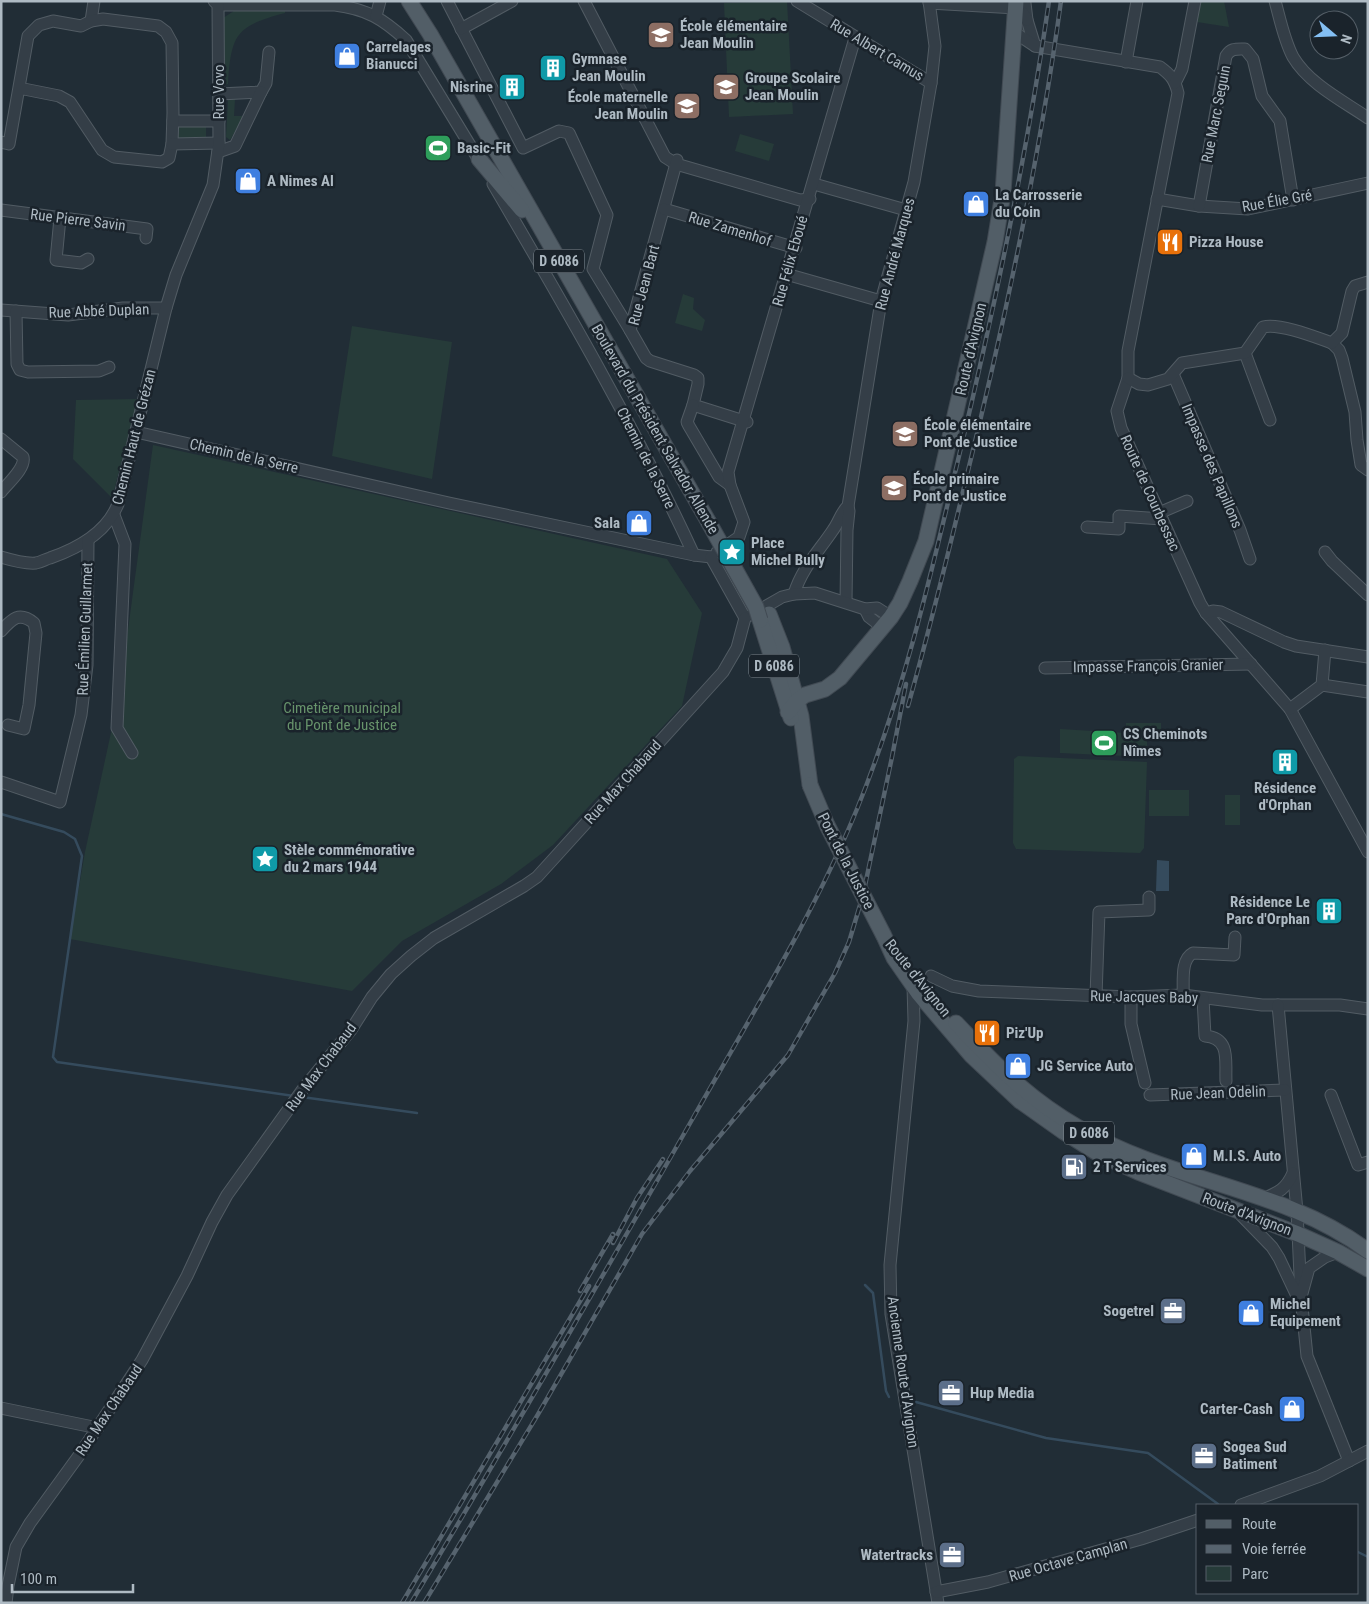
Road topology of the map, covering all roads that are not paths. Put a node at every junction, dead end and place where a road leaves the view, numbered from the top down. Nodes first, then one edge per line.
1 (94, 1) edge
2 (380, 1) edge
3 (410, 1) edge
4 (420, 1) edge
5 (448, 1) edge
6 (511, 1) edge
7 (584, 1) edge
8 (797, 1) edge
9 (1137, 1) edge
10 (1195, 1) edge
11 (1275, 1) edge
12 (929, 2) edge
13 (216, 3) edge
14 (1018, 4) edge
15 (376, 16) junction
16 (90, 21) junction
17 (461, 29) junction
18 (1014, 32) junction
19 (856, 38) junction
20 (1035, 46) junction
21 (269, 52) dead end
22 (1126, 62) junction
23 (931, 83) junction
24 (1175, 83) junction
25 (19, 88) junction
26 (261, 92) junction
27 (219, 94) junction
28 (173, 117) junction
29 (1368, 118) edge
30 (219, 121) junction
31 (1, 142) edge
32 (172, 144) junction
33 (218, 148) junction
34 (479, 160) junction
35 (677, 162) junction
36 (1368, 183) edge
37 (213, 184) joint
38 (814, 184) junction
39 (810, 199) junction
40 (1157, 199) junction
41 (1293, 200) junction
42 (1199, 206) junction
43 (664, 209) junction
44 (1, 210) edge
45 (906, 210) junction
46 (60, 218) junction
47 (544, 236) junction
48 (146, 238) dead end
49 (794, 248) junction
50 (88, 259) dead end
51 (786, 274) junction
52 (1368, 282) edge
53 (881, 301) junction
54 (166, 308) junction
55 (1, 310) edge
56 (16, 311) junction
57 (630, 330) junction
58 (1332, 343) junction
59 (1245, 353) junction
60 (109, 367) dead end
61 (1173, 374) junction
62 (1128, 378) junction
63 (693, 405) junction
64 (1270, 420) dead end
65 (745, 421) junction
66 (136, 432) junction
67 (1, 439) edge
68 (1368, 470) edge
69 (730, 485) junction
70 (1, 492) edge
71 (1187, 501) dead end
72 (848, 506) junction
73 (114, 515) junction
74 (1160, 516) junction
75 (712, 519) junction
76 (1087, 527) dead end
77 (835, 528) junction
78 (847, 530) junction
79 (88, 540) junction
80 (1326, 552) dead end
81 (694, 555) junction
82 (1, 557) edge
83 (711, 557) junction
84 (1250, 559) dead end
85 (794, 594) junction
86 (1368, 594) edge
87 (846, 602) junction
88 (1206, 613) junction
89 (758, 617) junction
90 (887, 622) junction
91 (1, 631) edge
92 (1325, 650) junction
93 (1368, 657) edge
94 (1251, 664) junction
95 (1045, 668) dead end
96 (1322, 685) junction
97 (1368, 692) edge
98 (793, 707) junction
99 (1290, 709) junction
100 (8, 725) dead end
101 (132, 753) dead end
102 (1, 782) edge
103 (810, 786) joint
104 (1368, 852) edge
105 (1149, 897) dead end
106 (884, 936) junction
107 (1235, 937) dead end
108 (931, 976) dead end
109 (913, 986) junction
110 (1183, 995) junction
111 (1096, 996) junction
112 (1131, 997) junction
113 (1203, 998) junction
114 (1278, 1005) junction
115 (1368, 1009) edge
116 (933, 1012) junction
117 (914, 1021) junction
118 (1226, 1081) dead end
119 (1146, 1083) dead end
120 (1285, 1090) junction
121 (1150, 1095) dead end
122 (1332, 1095) dead end
123 (1368, 1162) edge
124 (1294, 1173) junction
125 (1263, 1199) junction
126 (1236, 1210) junction
127 (1297, 1211) junction
128 (1298, 1234) junction
129 (1368, 1251) edge
130 (1338, 1252) junction
131 (1368, 1269) edge
132 (1301, 1297) junction
133 (1, 1408) edge
134 (98, 1428) junction
135 (1368, 1451) edge
136 (1349, 1461) junction
137 (1244, 1504) edge
138 (1196, 1521) edge
139 (937, 1597) edge
140 (6, 1603) edge

1 - 16 street
2 - 15 street
3 - 47 main road, Boulevard du Président Salvador Allende / D 6086
4 - 75 main road, Boulevard du Président Salvador Allende / D 6086
5 - 17 street
6 - 17 street
7 - 35 street
8 - 19 street, Rue Albert Camus
9 - 22 street
10 - 24 street
11 - 29 street
12 - 14 street
12 - 23 street, Rue André Marques
13 - 15 street, Chemin de la Serre
13 - 27 street, Rue Vovo
14 - 18 main road, Route d'Avignon
14 - 20 street
15 - 34 street, Chemin de la Serre
16 - 25 street
16 - 28 street
17 - 57 street
18 - 20 street
18 - 90 main road, Route d'Avignon
19 - 23 street, Rue Albert Camus
19 - 38 street, Rue Félix Eboué
20 - 22 street
21 - 26 street
22 - 24 street
23 - 45 street, Rue André Marques
24 - 40 street, Route de Courbessac
25 - 31 street
25 - 32 street
26 - 27 street
26 - 33 street
27 - 30 street, Rue Vovo
28 - 30 street
28 - 32 street
30 - 33 street, Rue Vovo
32 - 33 street
33 - 37 street, Rue Vovo
34 - 47 main road
34 - 81 street, Chemin de la Serre
35 - 39 street
35 - 43 street, Rue Jean Bart
36 - 41 street, Rue Élie Gré
37 - 54 street, Chemin Haut de Grézan
38 - 39 street, Rue Félix Eboué
38 - 45 street
39 - 49 street, Rue Félix Eboué
40 - 42 street, Rue Élie Gré
40 - 62 street, Route de Courbessac
41 - 42 street, Rue Élie Gré
41 - 42 street, Rue Marc Seguin
43 - 49 street, Rue Zamenhof
43 - 57 street, Rue Jean Bart
44 - 46 street, Rue Pierre Savin
45 - 53 street, Rue André Marques
46 - 48 street, Rue Pierre Savin
46 - 50 street
47 - 75 main road, Boulevard du Président Salvador Allende / D 6086
49 - 51 street, Rue Félix Eboué
51 - 53 street
51 - 65 street, Rue Félix Eboué
52 - 58 street
53 - 72 street, Rue André Marques
54 - 56 street, Rue Abbé Duplan
54 - 66 street, Chemin Haut de Grézan
55 - 56 street, Rue Abbé Duplan
56 - 60 street
57 - 63 street, Rue Jean Bart
58 - 59 street
58 - 68 street
59 - 61 street
59 - 64 street
61 - 62 street
61 - 84 street, Impasse des Papillons
62 - 74 street, Route de Courbessac
63 - 65 street
63 - 69 street
65 - 69 street, Rue Félix Eboué
66 - 73 street, Chemin Haut de Grézan
66 - 81 street, Chemin de la Serre
67 - 70 street
69 - 83 street
71 - 74 street
72 - 77 street
72 - 78 street
73 - 79 street
73 - 101 street, Chemin Haut de Grézan
74 - 76 street
74 - 88 street, Route de Courbessac
75 - 89 main road, Boulevard du Président Salvador Allende / D 6086
77 - 78 street
77 - 85 street
78 - 87 street
79 - 82 street
79 - 102 street, Rue Émilien Guillarmet
80 - 86 street
81 - 83 street
83 - 89 street
85 - 87 street
85 - 89 street
87 - 90 street
88 - 92 street
88 - 94 street, Route de Courbessac
89 - 98 main road, Boulevard du Président Salvador Allende / D 6086
89 - 134 street, Rue Max Chabaud
90 - 98 main road, Route d'Avignon
91 - 100 street
92 - 93 street
92 - 96 street
94 - 95 street, Impasse François Granier
94 - 99 street, Route de Courbessac
96 - 97 street
96 - 99 street
98 - 103 main road, Boulevard du Président Salvador Allende / D 6086
99 - 104 street, Route de Courbessac
103 - 106 main road, Pont de la Justice / D 6086, bridge
105 - 111 street
106 - 109 main road, Route d'Avignon / D 6086
106 - 125 main road, Route d'Avignon / D 6086
107 - 110 street
108 - 111 street, Rue Jacques Baby
109 - 116 main road, Route d'Avignon / D 6086
109 - 117 street, Ancienne Route d'Avignon
110 - 112 street, Rue Jacques Baby
110 - 113 street, Rue Jacques Baby
111 - 112 street, Rue Jacques Baby
112 - 119 street
113 - 114 street, Rue Jacques Baby
113 - 118 street
114 - 115 street, Rue Jacques Baby
114 - 120 street, Rue Jean Odelin
116 - 117 street
116 - 126 main road, Route d'Avignon / D 6086
117 - 139 street, Ancienne Route d'Avignon
120 - 121 street, Rue Jean Odelin
120 - 124 street, Rue Jean Odelin
122 - 123 street
124 - 125 street
124 - 127 street, Rue Jean Odelin
125 - 127 main road, Route d'Avignon / D 6086
126 - 128 main road, Route d'Avignon / D 6086
126 - 132 street
127 - 128 street, Rue Jean Odelin
127 - 129 main road, Route d'Avignon / D 6086
128 - 130 main road, Route d'Avignon / D 6086
128 - 132 street, Rue Jean Odelin
130 - 131 main road, Route d'Avignon / D 6086
130 - 132 street
132 - 136 street, Rue Jean Odelin
133 - 134 street
134 - 140 street, Rue Max Chabaud
135 - 136 street
136 - 137 street
138 - 139 street, Rue Octave Camplan

